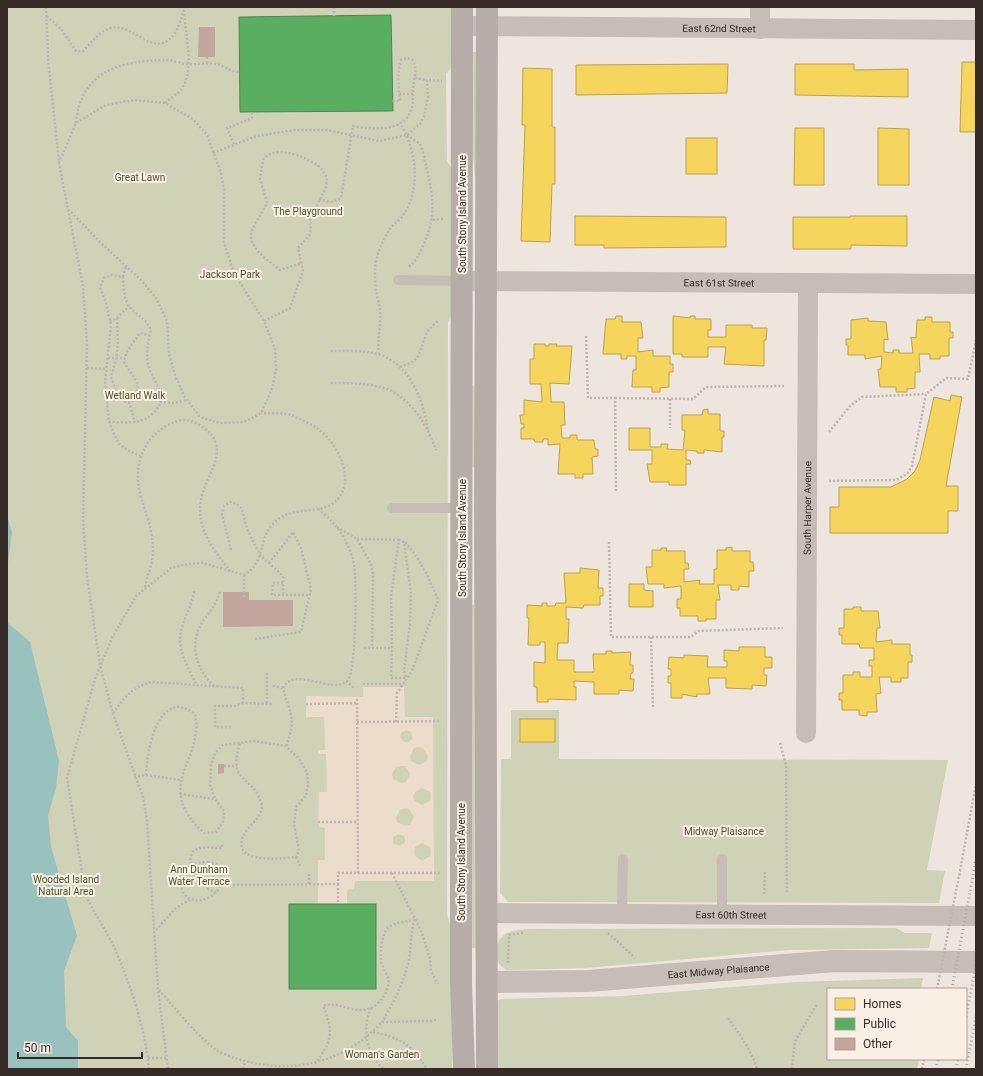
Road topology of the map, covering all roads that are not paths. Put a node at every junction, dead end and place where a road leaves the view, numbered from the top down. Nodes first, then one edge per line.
1 (760, 7) edge
2 (462, 17) edge
3 (487, 17) edge
4 (760, 29) junction
5 (976, 30) edge
6 (398, 280) dead end
7 (487, 280) junction
8 (462, 281) junction
9 (808, 282) junction
10 (976, 284) edge
11 (392, 508) dead end
12 (462, 508) junction
13 (486, 508) junction
14 (806, 733) dead end
15 (623, 859) dead end
16 (722, 859) dead end
17 (487, 913) junction
18 (622, 914) junction
19 (722, 915) junction
20 (976, 916) edge
21 (976, 962) edge
22 (461, 982) junction
23 (487, 982) junction
24 (464, 1069) edge
25 (487, 1069) edge

1 - 4 street
2 - 3 street, East 62nd Street
2 - 8 main road, South Stony Island Avenue
3 - 4 street, East 62nd Street
3 - 7 main road
4 - 5 street, East 62nd Street
6 - 8 lane
7 - 8 street, East 61st Street
7 - 9 street, East 61st Street
7 - 13 main road
8 - 12 main road, South Stony Island Avenue
9 - 10 street, East 61st Street
9 - 14 street, South Harper Avenue
11 - 12 lane
12 - 13 lane
12 - 22 main road, South Stony Island Avenue
13 - 17 main road
15 - 18 lane
16 - 19 lane
17 - 18 street, East 60th Street
17 - 23 main road
18 - 19 street, East 60th Street
19 - 20 street, East 60th Street
21 - 23 street, East Midway Plaisance
22 - 23 main road, East Midway Plaisance
22 - 24 main road, South Stony Island Avenue
23 - 25 main road

